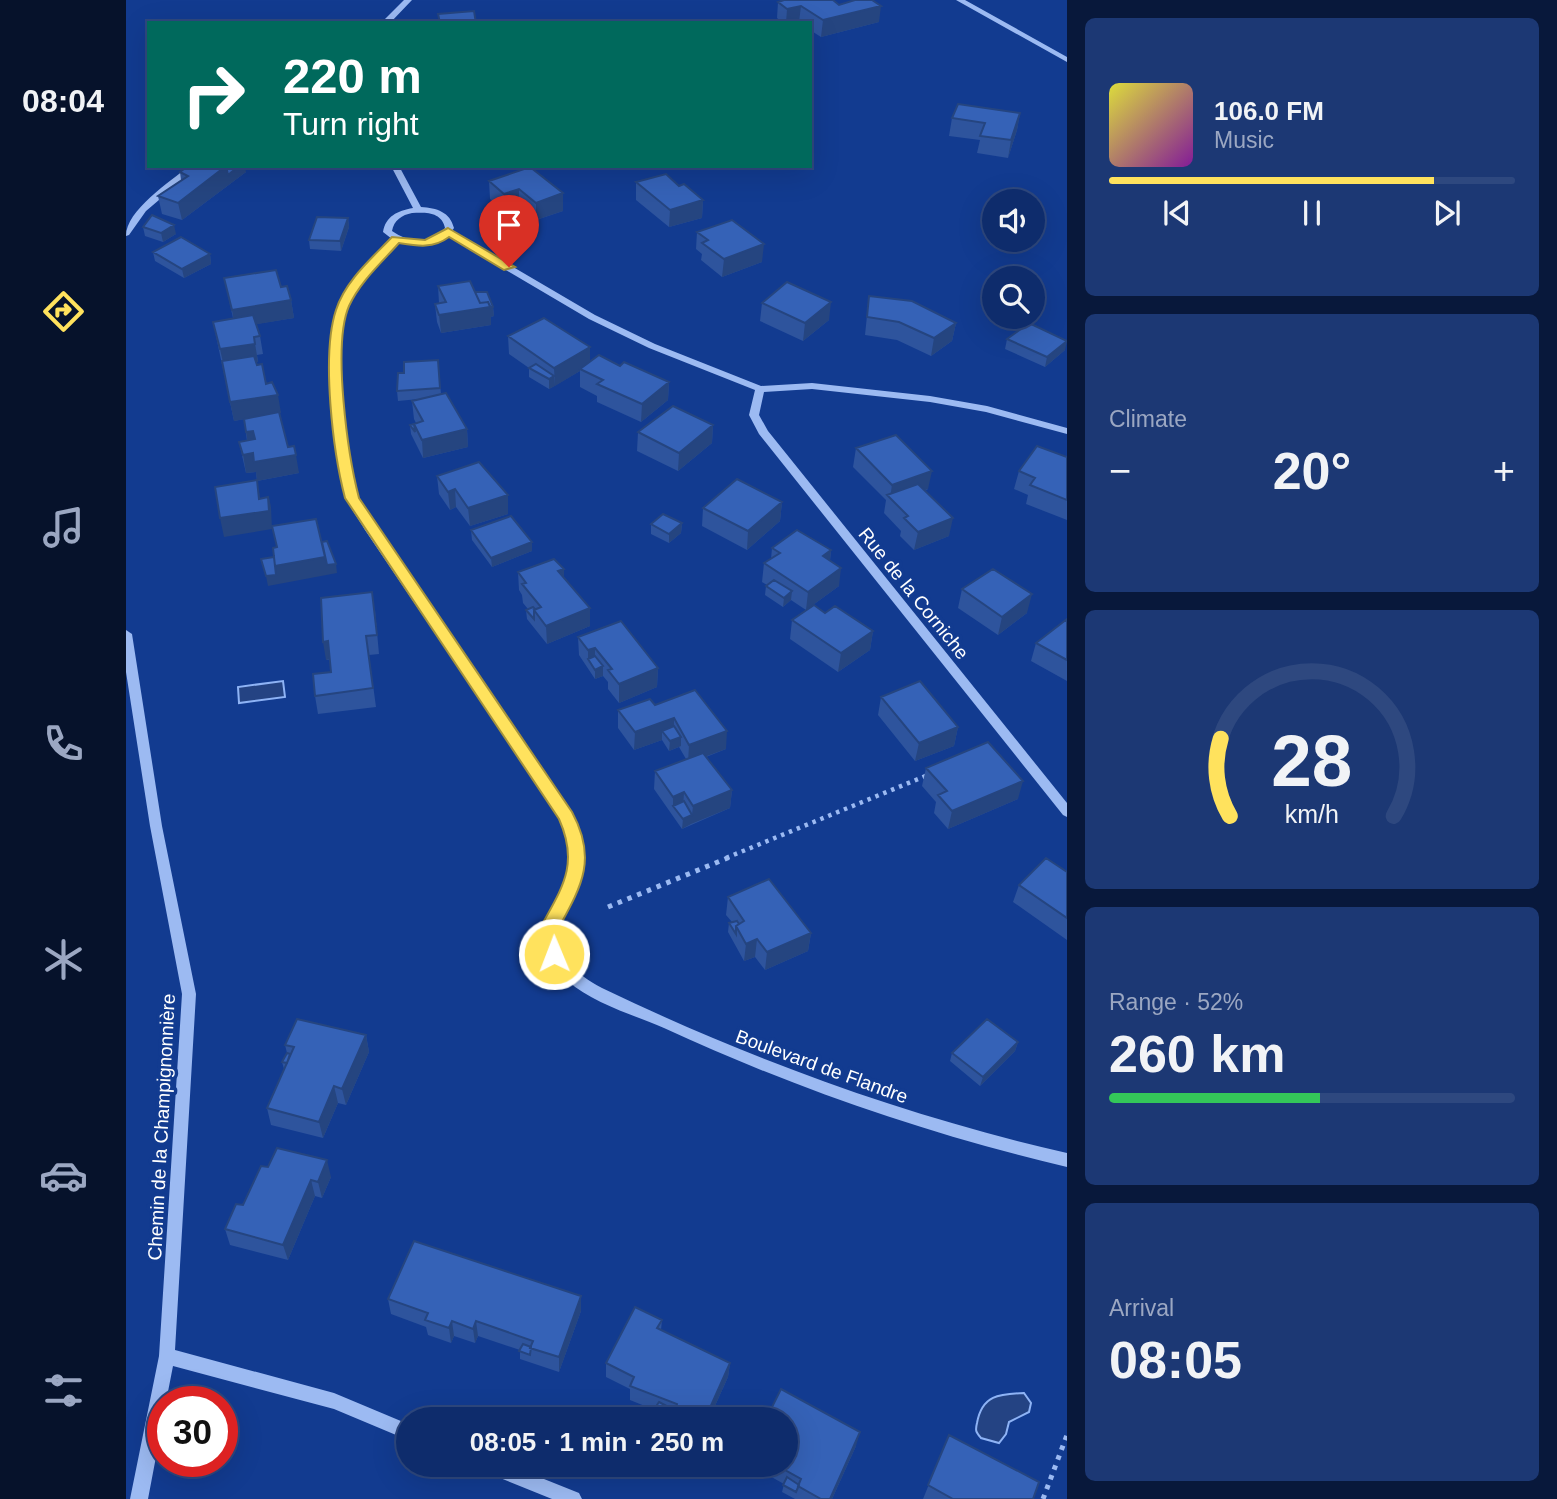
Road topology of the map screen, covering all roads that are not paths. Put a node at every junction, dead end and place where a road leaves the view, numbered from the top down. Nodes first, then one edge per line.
1 (408, 0) edge
2 (960, 0) edge
3 (387, 21) edge
4 (1067, 60) edge
5 (193, 168) edge
6 (396, 168) edge
7 (418, 210) junction
8 (448, 232) junction
9 (126, 233) edge
10 (396, 240) junction
11 (760, 389) junction
12 (1067, 431) edge
13 (126, 634) edge
14 (1067, 812) edge
15 (1067, 1160) edge
16 (167, 1356) junction
17 (396, 1427) edge
18 (519, 1477) edge
19 (139, 1499) edge
20 (573, 1499) edge

1 - 3 street
2 - 4 street
5 - 9 street
6 - 7 street
7 - 8 street
7 - 10 street
8 - 10 street
8 - 11 street
10 - 15 street, Boulevard de Flandre
11 - 12 street
11 - 14 street, Rue de la Corniche
13 - 16 street, Chemin de la Champignonnière
16 - 17 street
16 - 19 street, Chemin de la Champignonnière
18 - 20 street

